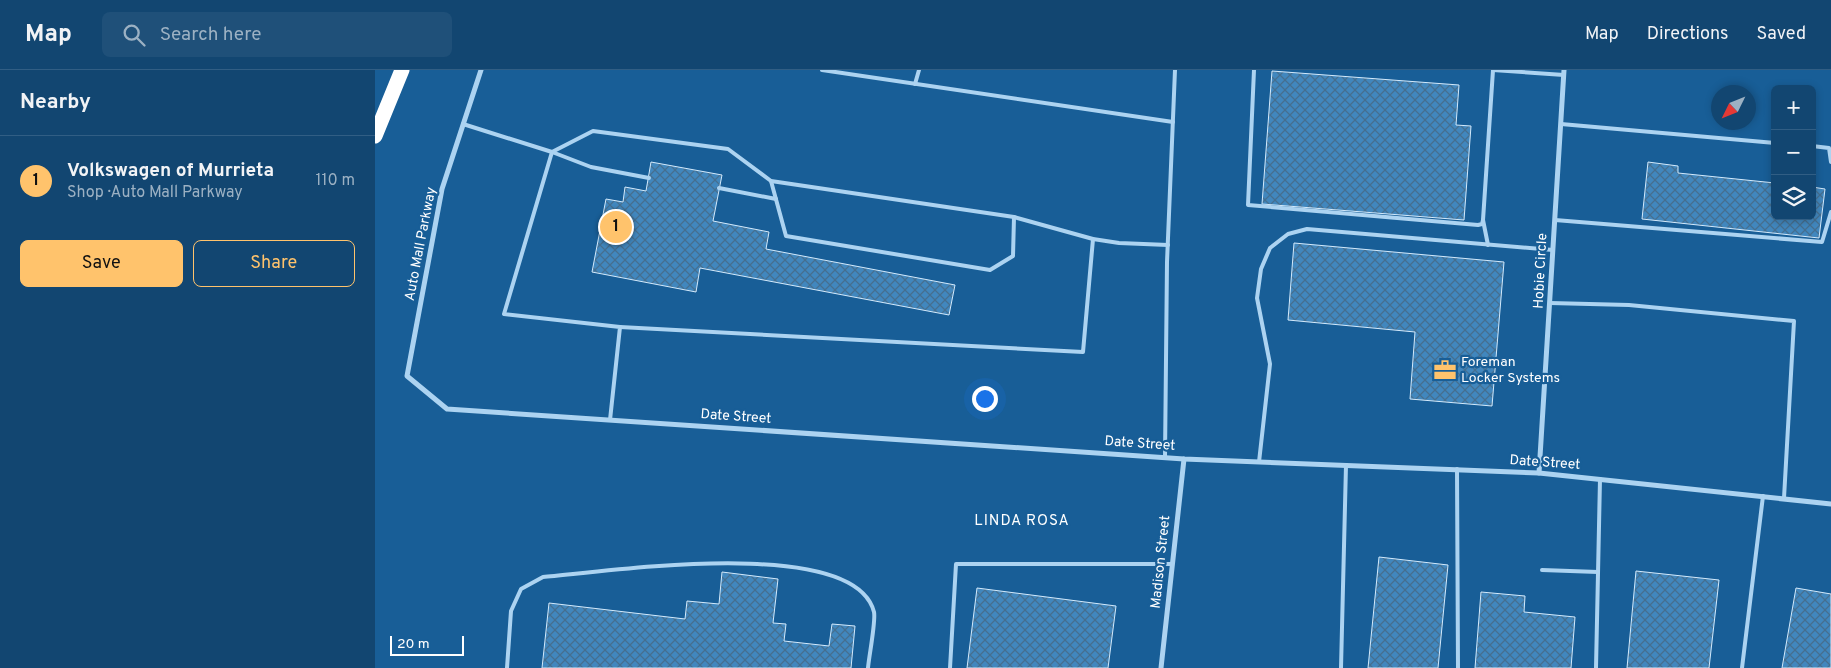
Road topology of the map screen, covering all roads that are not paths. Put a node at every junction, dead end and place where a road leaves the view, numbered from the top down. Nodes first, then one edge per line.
1 (403, 70) edge
2 (481, 70) edge
3 (821, 70) edge
4 (919, 70) edge
5 (1175, 70) edge
6 (1255, 70) edge
7 (1493, 70) edge
8 (1564, 72) edge
9 (915, 84) junction
10 (1173, 122) junction
11 (463, 124) junction
12 (1561, 124) junction
13 (375, 136) edge
14 (1771, 143) edge
15 (1816, 146) edge
16 (552, 152) junction
17 (1831, 162) edge
18 (649, 178) dead end
19 (771, 182) junction
20 (719, 188) dead end
21 (776, 198) junction
22 (1831, 212) edge
23 (1014, 217) junction
24 (1483, 220) junction
25 (1555, 220) junction
26 (1093, 239) junction
27 (1168, 245) junction
28 (1487, 245) junction
29 (1553, 250) junction
30 (1550, 303) junction
31 (620, 327) junction
32 (447, 409) joint
33 (610, 420) junction
34 (1165, 457) junction
35 (1184, 459) junction
36 (1259, 462) junction
37 (1346, 465) junction
38 (1457, 469) junction
39 (1539, 473) junction
40 (1600, 479) junction
41 (1763, 496) junction
42 (1784, 498) junction
43 (1831, 504) edge
44 (1172, 564) junction
45 (1542, 570) dead end
46 (1598, 572) junction
47 (507, 668) edge
48 (868, 668) edge
49 (950, 668) edge
50 (1161, 668) edge
51 (1341, 668) edge
52 (1458, 668) edge
53 (1596, 668) edge
54 (1742, 668) edge

1 - 13 highway
2 - 11 street, Auto Mall Parkway
3 - 9 lane
4 - 9 lane
5 - 10 lane
6 - 24 lane
7 - 8 lane
7 - 24 lane
8 - 12 street, Hobie Circle
9 - 10 lane
10 - 27 lane
11 - 16 lane
11 - 32 street, Auto Mall Parkway
12 - 14 lane
12 - 25 street, Hobie Circle
15 - 17 lane
16 - 18 lane
16 - 19 lane
16 - 31 lane
19 - 21 lane
19 - 23 lane
20 - 21 lane
21 - 23 lane
22 - 25 lane
23 - 26 lane
24 - 28 lane
25 - 29 street, Hobie Circle
26 - 27 lane
26 - 31 lane
27 - 34 lane
28 - 29 lane
28 - 36 lane
29 - 30 street, Hobie Circle
30 - 39 street, Hobie Circle
30 - 42 lane
31 - 33 lane
32 - 33 street, Date Street
33 - 34 street, Date Street
34 - 35 street, Date Street
35 - 36 street, Date Street
35 - 44 street, Madison Street
36 - 37 street, Date Street
37 - 38 street, Date Street
37 - 51 lane
38 - 39 street, Date Street
38 - 52 lane
39 - 40 street, Date Street
40 - 41 street, Date Street
40 - 46 lane
41 - 42 street, Date Street
41 - 54 lane
42 - 43 street, Date Street
44 - 49 lane
44 - 50 street, Madison Street
45 - 46 lane
46 - 53 lane
47 - 48 lane

